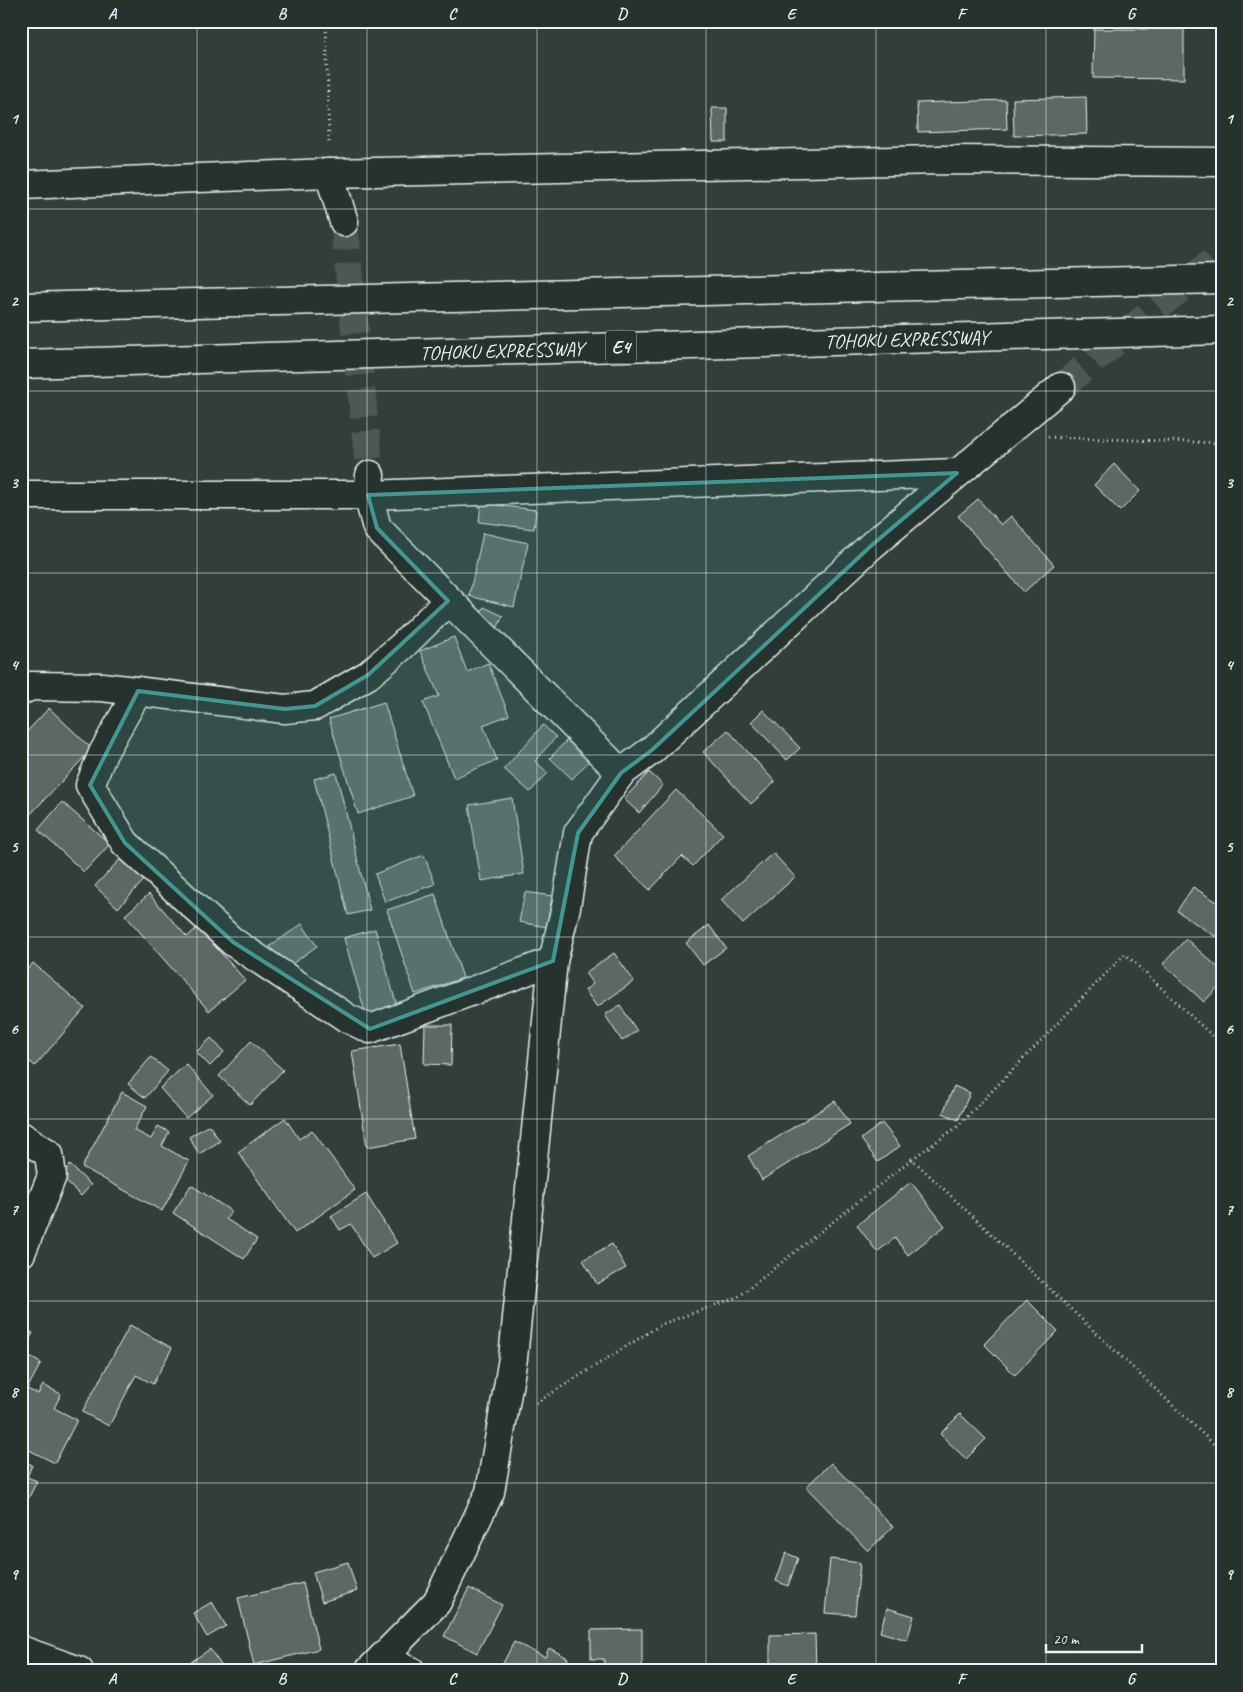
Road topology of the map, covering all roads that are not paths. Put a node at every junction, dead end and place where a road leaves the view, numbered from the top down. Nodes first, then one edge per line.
1 (1222, 162) edge
2 (329, 173) junction
3 (21, 185) edge
4 (344, 222) tunnel mouth
5 (1222, 278) edge
6 (21, 307) edge
7 (1222, 330) edge
8 (21, 364) edge
9 (1061, 387) tunnel mouth
10 (957, 473) junction
11 (369, 485) junction
12 (21, 495) edge
13 (448, 601) junction
14 (21, 690) edge
15 (138, 691) junction
16 (621, 773) junction
17 (553, 962) junction
18 (21, 1136) edge
19 (21, 1253) edge
20 (21, 1650) edge
21 (378, 1666) edge
22 (79, 1671) edge
23 (411, 1671) edge

1 - 2 main road
2 - 3 main road
2 - 4 main road
5 - 6 main road
7 - 8 main road, TOHOKU EXPRESSWAY / E4
9 - 10 main road
10 - 11 main road
10 - 16 main road
11 - 12 main road
11 - 13 main road
13 - 15 main road
13 - 16 main road
14 - 15 main road
15 - 17 main road
16 - 17 main road
17 - 21 main road
18 - 19 main road
20 - 22 main road
21 - 23 main road

